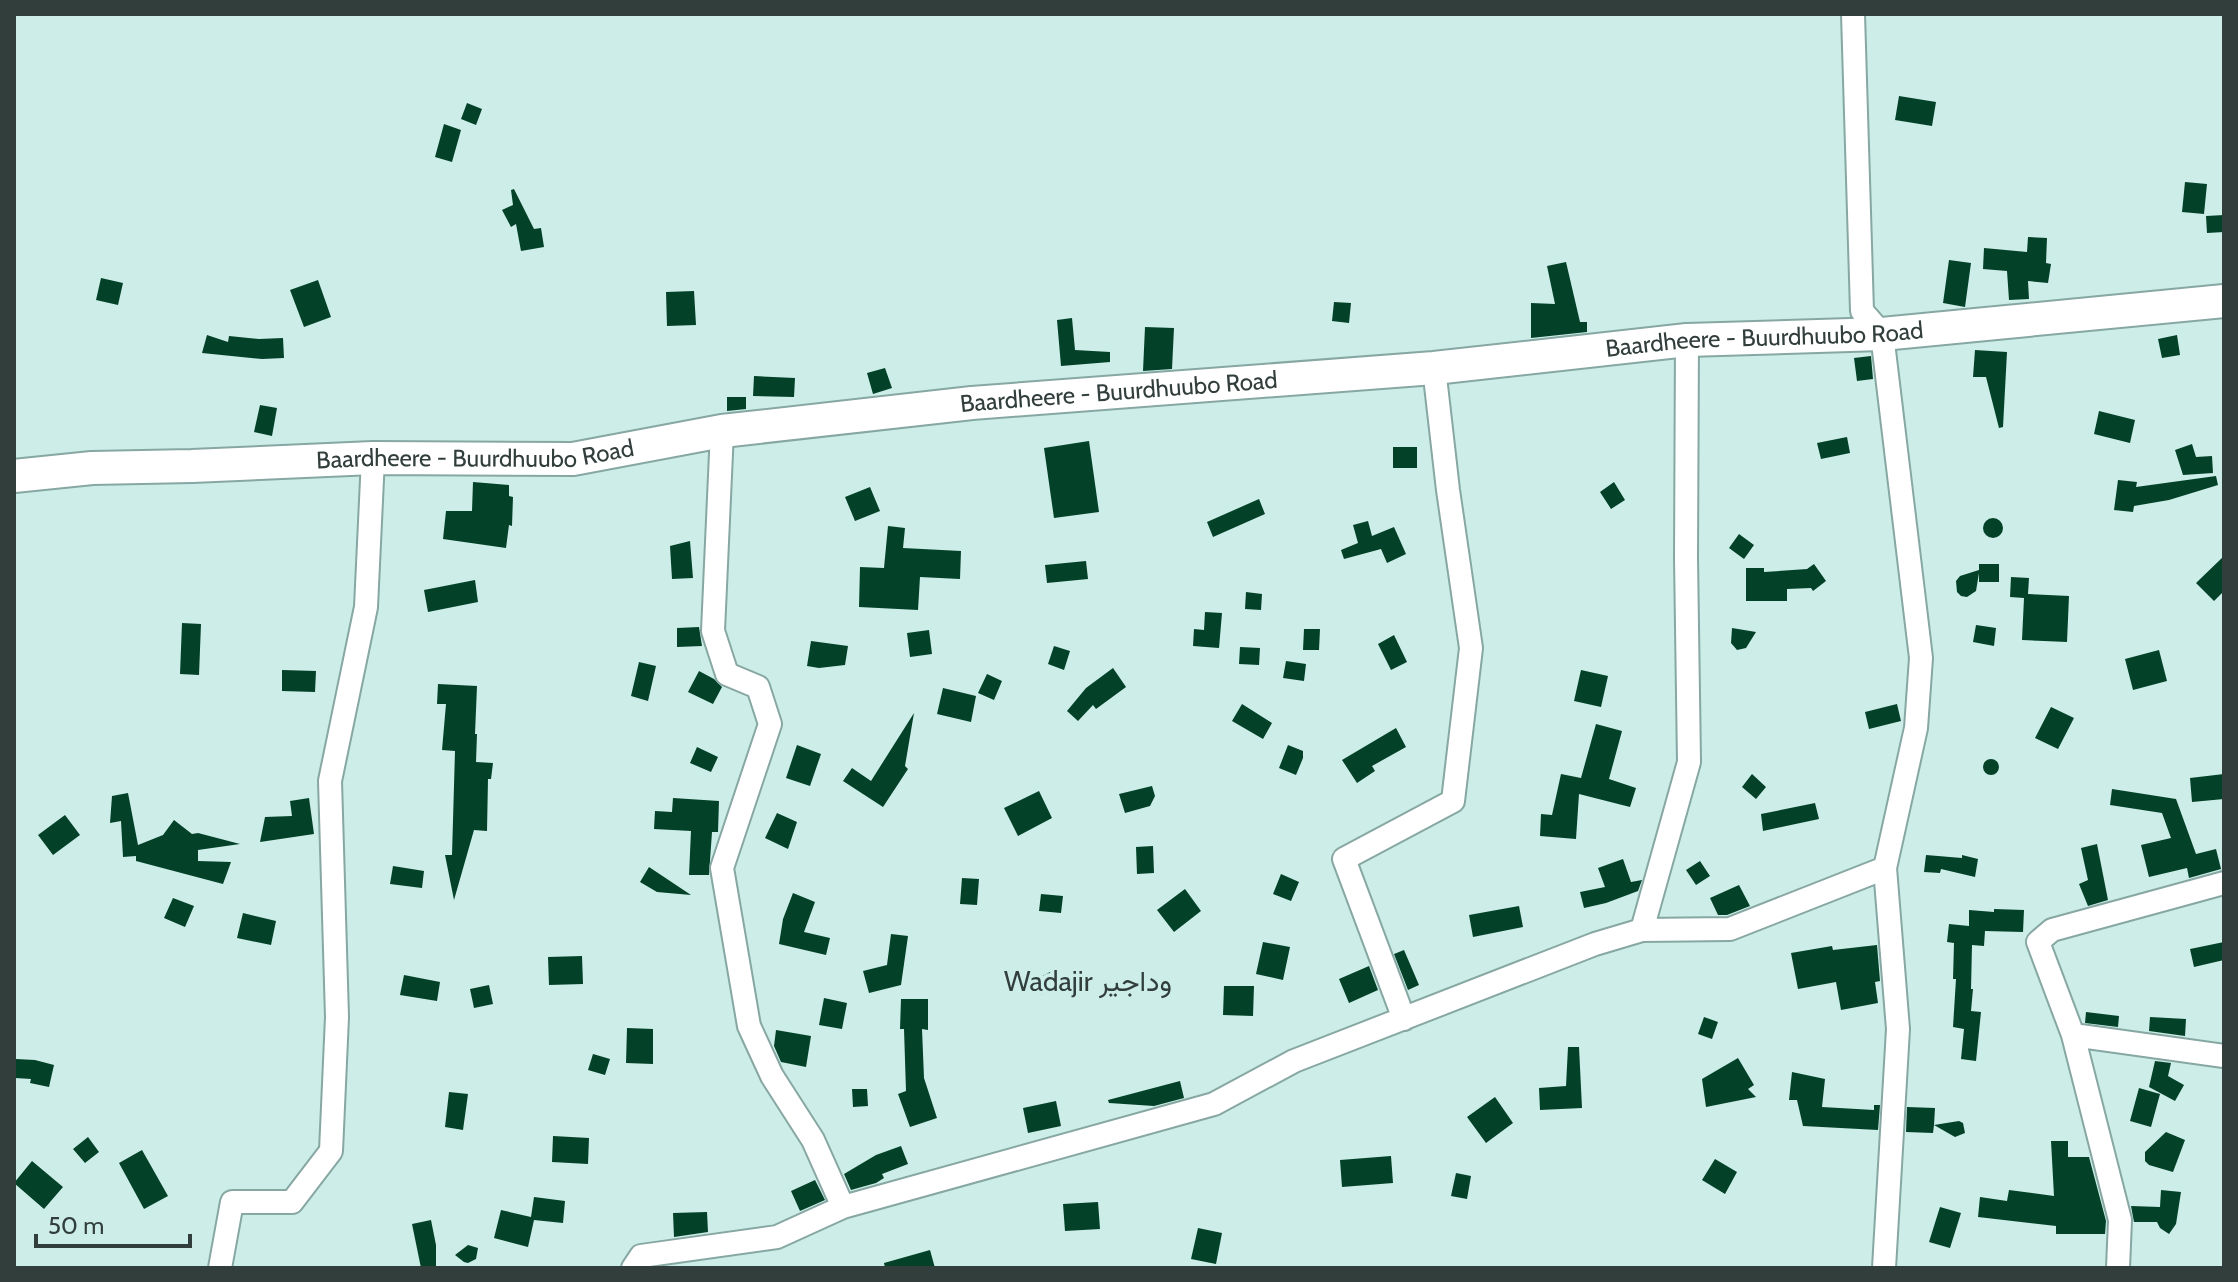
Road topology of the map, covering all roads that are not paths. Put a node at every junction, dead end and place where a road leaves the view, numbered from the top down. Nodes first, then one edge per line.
1 (1853, 14) edge
2 (2224, 301) edge
3 (1882, 334) junction
4 (1687, 340) junction
5 (1434, 368) junction
6 (722, 431) junction
7 (373, 458) junction
8 (14, 476) edge
9 (1885, 868) junction
10 (2224, 883) edge
11 (1642, 930) junction
12 (1404, 1019) junction
13 (2073, 1035) junction
14 (2224, 1056) edge
15 (843, 1207) junction
16 (220, 1268) edge
17 (633, 1268) edge
18 (1884, 1268) edge
19 (2118, 1268) edge

1 - 3 street
2 - 3 main road, Baardheere - Buurdhuubo Road
3 - 4 main road, Baardheere - Buurdhuubo Road
3 - 9 street
4 - 5 main road, Baardheere - Buurdhuubo Road
4 - 11 street
5 - 6 main road, Baardheere - Buurdhuubo Road
5 - 12 street
6 - 7 main road, Baardheere - Buurdhuubo Road
6 - 15 street
7 - 8 main road, Baardheere - Buurdhuubo Road
7 - 16 street
9 - 11 street
9 - 18 street
10 - 13 street
11 - 12 street
12 - 15 street
13 - 14 street
13 - 19 street
15 - 17 street

